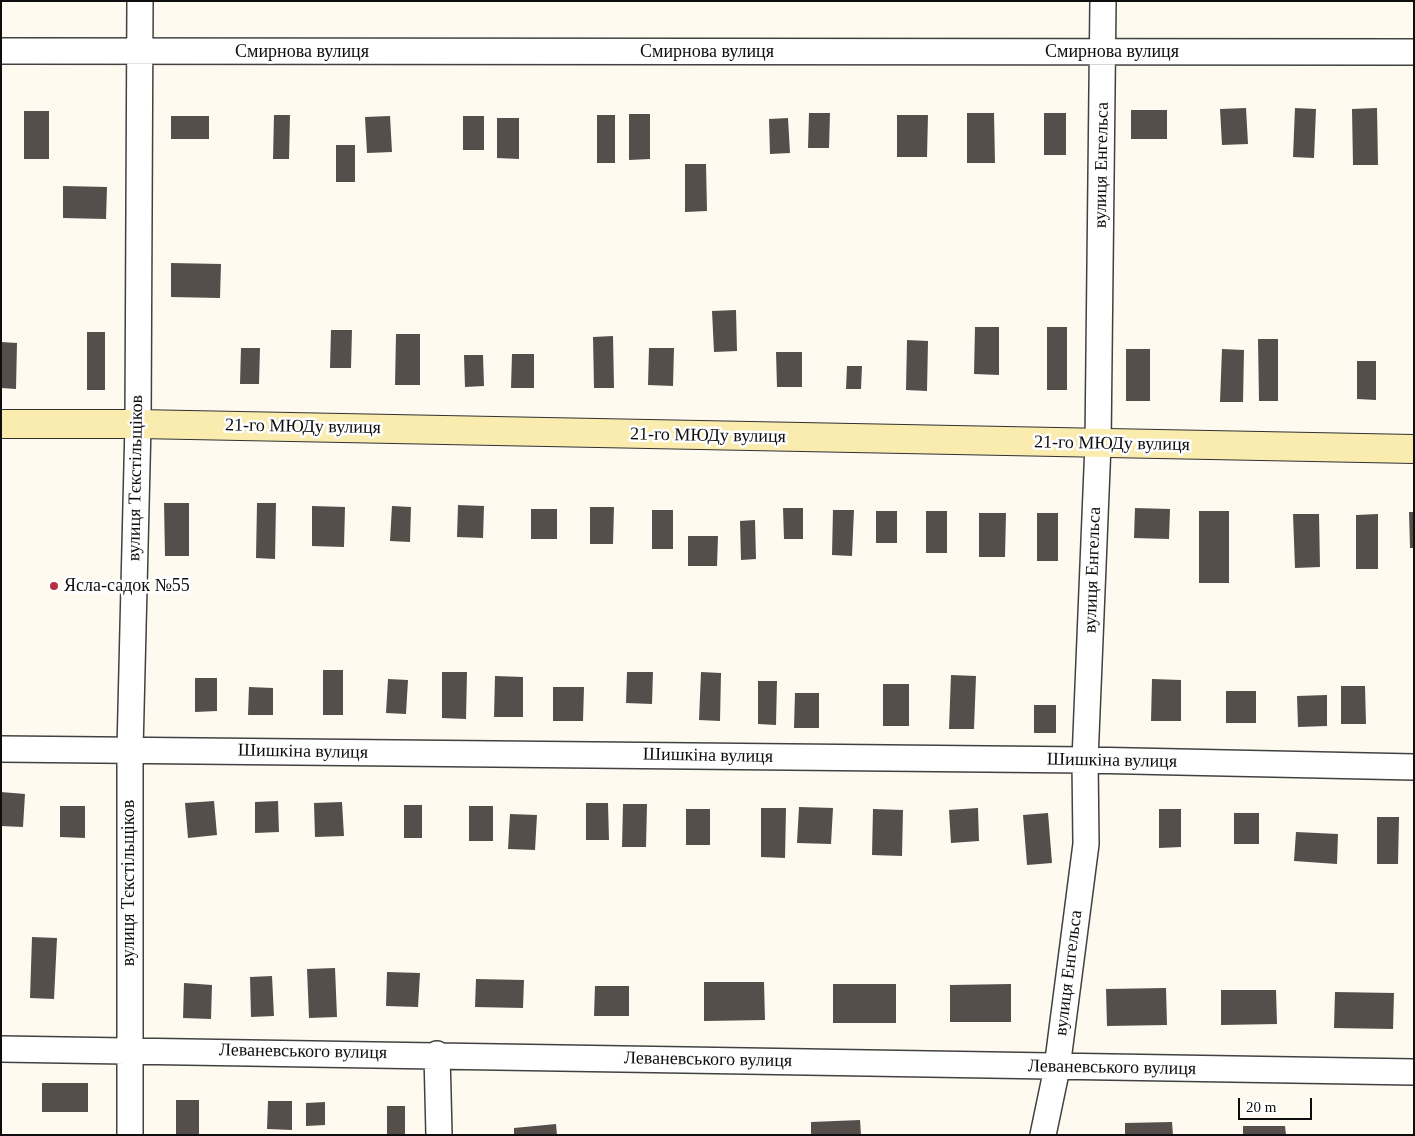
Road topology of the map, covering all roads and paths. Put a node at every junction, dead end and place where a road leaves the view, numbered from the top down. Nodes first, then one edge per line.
1 (140, 1) edge
2 (1103, 1) edge
3 (1, 51) edge
4 (139, 52) junction
5 (1104, 52) junction
6 (1414, 52) edge
7 (1, 424) edge
8 (138, 424) junction
9 (1098, 444) junction
10 (1414, 449) edge
11 (1, 749) edge
12 (130, 750) junction
13 (1085, 760) junction
14 (1414, 767) edge
15 (1, 1049) edge
16 (128, 1050) junction
17 (437, 1054) junction
18 (1057, 1068) junction
19 (1414, 1072) edge
20 (130, 1135) edge
21 (439, 1135) edge
22 (1043, 1135) edge

1 - 4 street, вулиця Тєкстільщіков
2 - 5 street, вулиця Енгельса
3 - 4 street, Смирнова вулиця
4 - 5 street, Смирнова вулиця
4 - 8 street, вулиця Тєкстільщіков
5 - 6 street, Смирнова вулиця
5 - 9 street, вулиця Енгельса
7 - 8 street, 21-го МЮДу вулиця
8 - 9 street, 21-го МЮДу вулиця
8 - 12 street, вулиця Тєкстільщіков
9 - 10 street, 21-го МЮДу вулиця
9 - 13 street, вулиця Енгельса
11 - 12 street, Шишкіна вулиця
12 - 13 street, Шишкіна вулиця
12 - 16 street, вулиця Тєкстільщіков
13 - 14 street, Шишкіна вулиця
13 - 18 street, вулиця Енгельса
15 - 16 street, Леваневського вулиця
16 - 17 street, Леваневського вулиця
16 - 20 street, вулиця Тєкстільщіков
17 - 18 street, Леваневського вулиця
17 - 21 street
18 - 19 street, Леваневського вулиця
18 - 22 street, вулиця Енгельса

